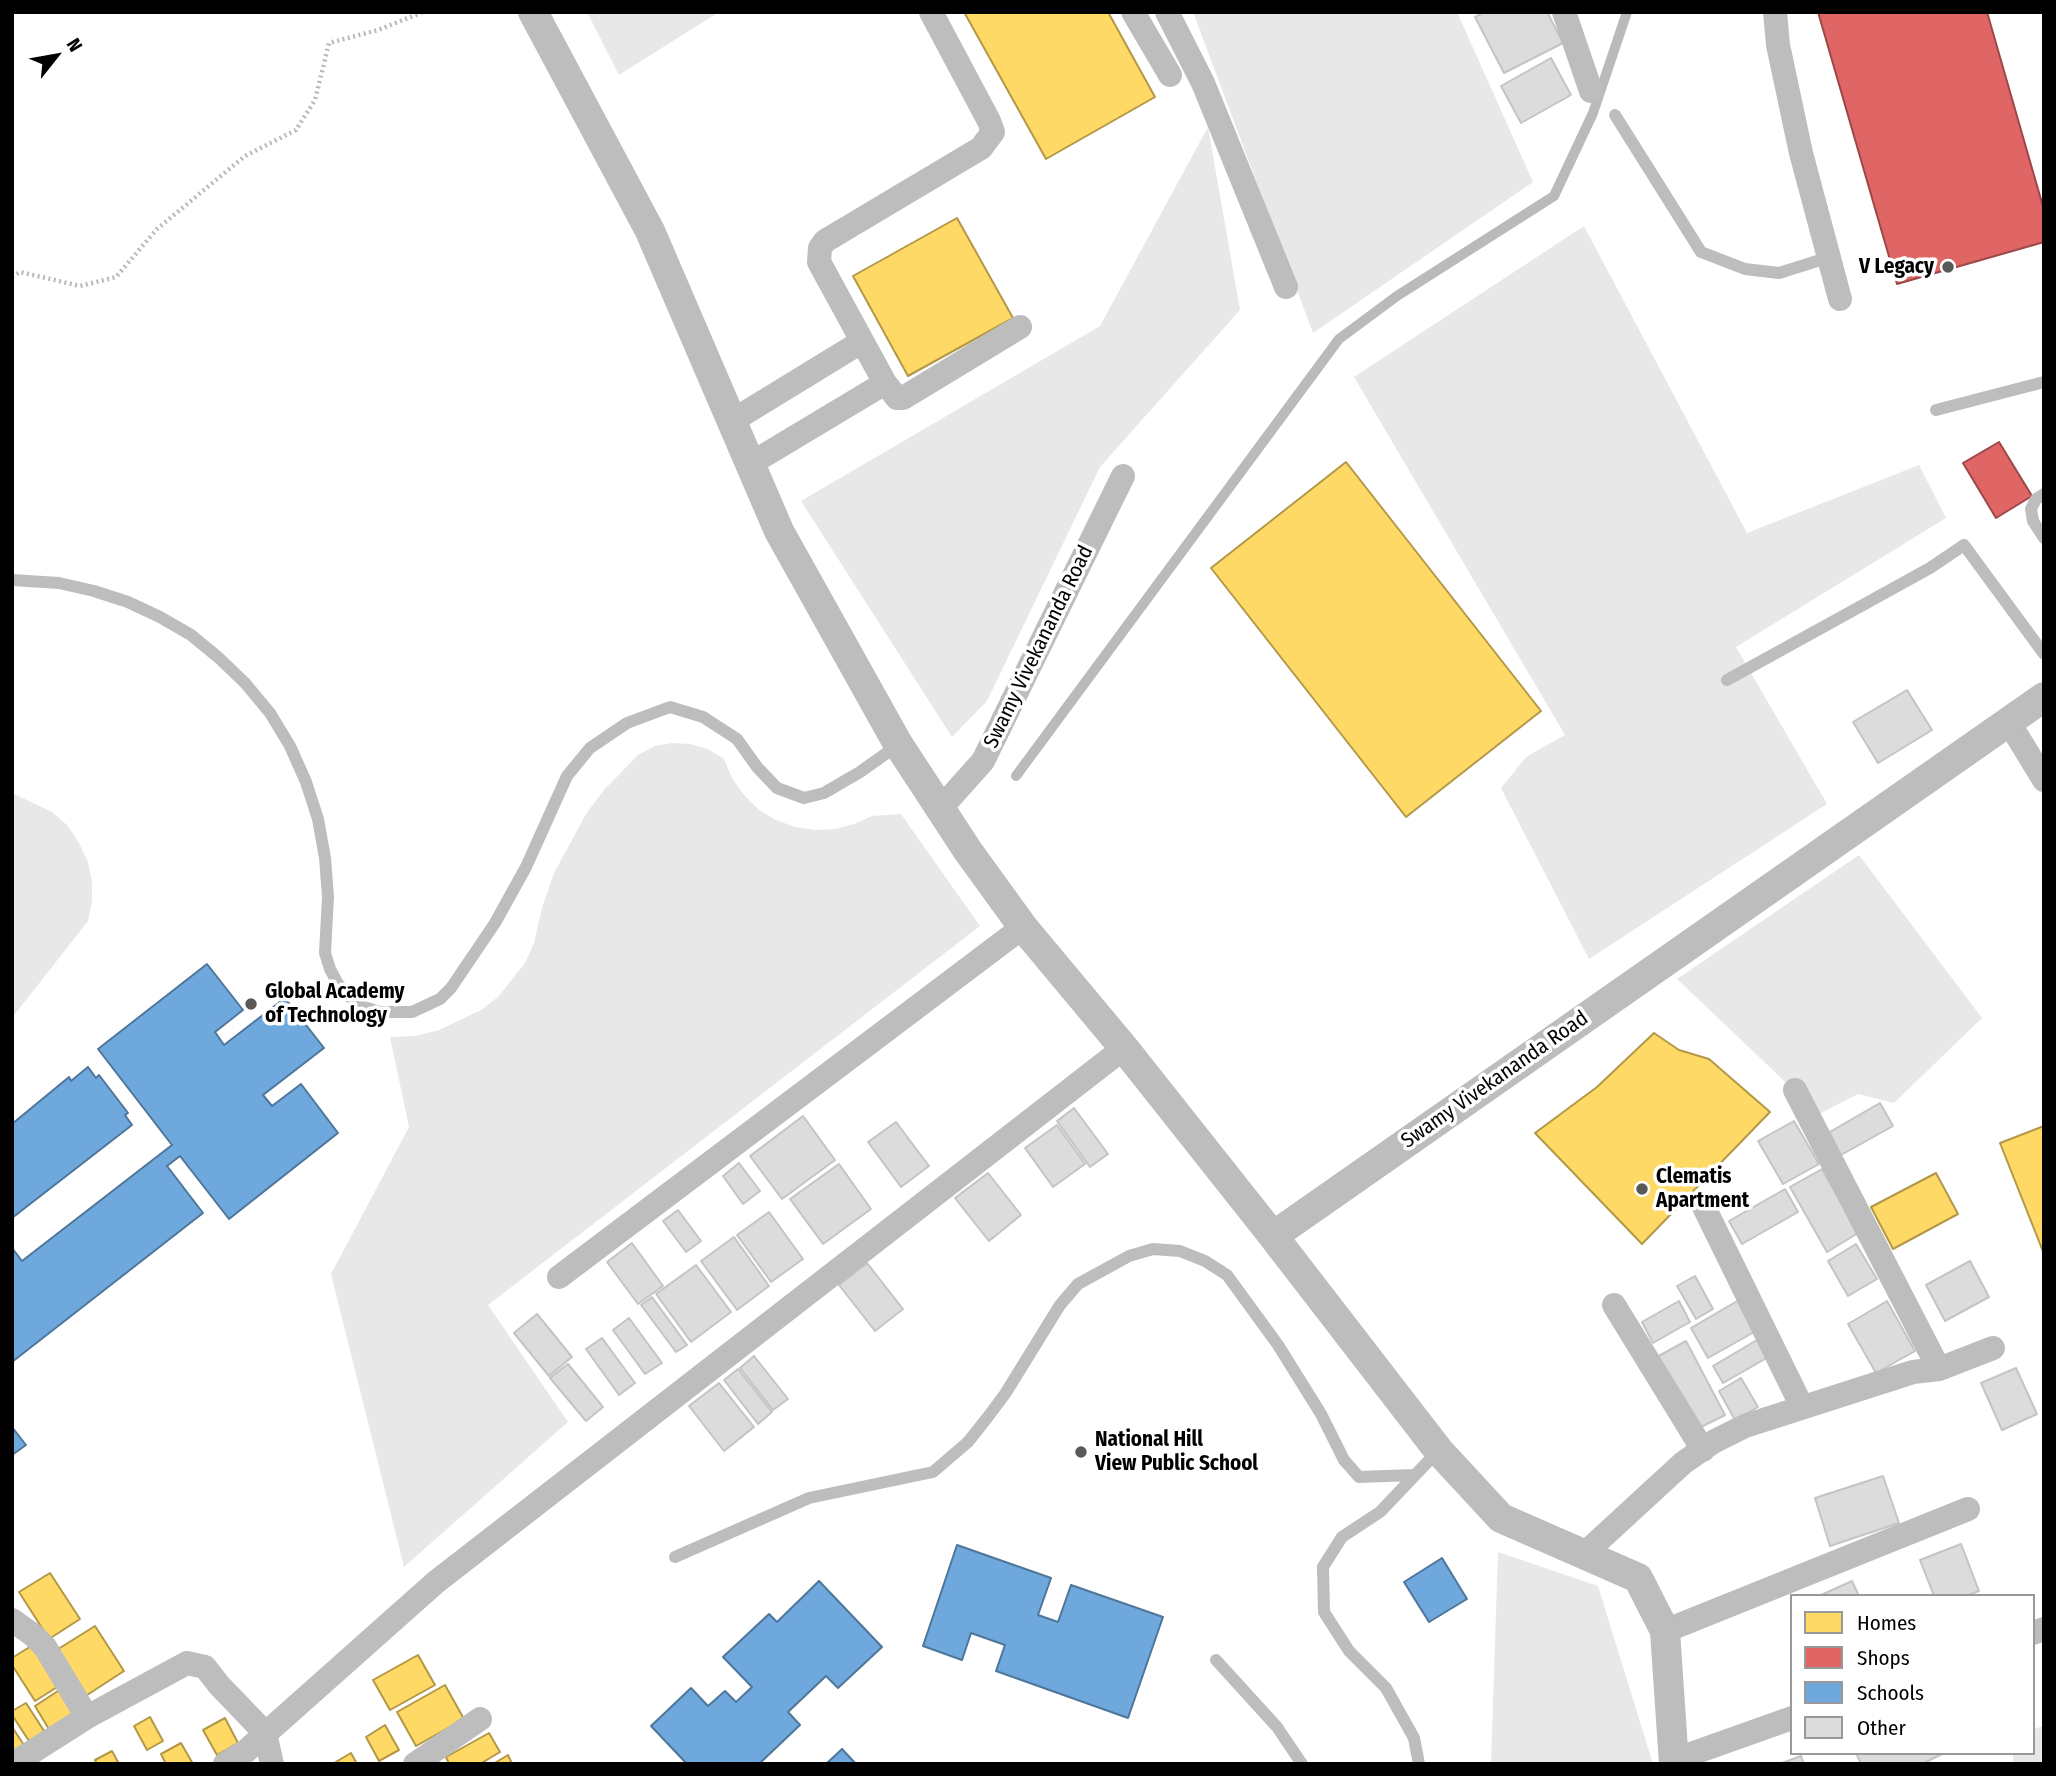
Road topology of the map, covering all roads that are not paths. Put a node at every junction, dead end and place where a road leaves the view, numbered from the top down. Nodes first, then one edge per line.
1 (533, 12) edge
2 (931, 12) edge
3 (1133, 12) edge
4 (1167, 12) edge
5 (1564, 12) edge
6 (1775, 12) edge
7 (1170, 75) dead end
8 (1591, 91) dead end
9 (1615, 115) dead end
10 (1830, 257) junction
11 (1286, 287) dead end
12 (1840, 299) dead end
13 (1020, 327) dead end
14 (861, 342) junction
15 (2044, 382) edge
16 (885, 383) junction
17 (1936, 410) dead end
18 (732, 421) junction
19 (750, 464) junction
20 (1123, 476) dead end
21 (2044, 494) edge
22 (2044, 538) edge
23 (12, 580) edge
24 (2044, 654) edge
25 (1727, 680) dead end
26 (2044, 697) edge
27 (2008, 721) junction
28 (898, 744) junction
29 (2044, 780) edge
30 (941, 808) junction
31 (1023, 927) junction
32 (1124, 1048) junction
33 (1796, 1090) dead end
34 (1704, 1207) dead end
35 (1273, 1236) junction
36 (559, 1277) dead end
37 (1614, 1305) dead end
38 (1993, 1348) dead end
39 (1939, 1369) junction
40 (1802, 1407) junction
41 (1703, 1450) junction
42 (1439, 1451) junction
43 (1414, 1475) junction
44 (1968, 1509) dead end
45 (1583, 1555) junction
46 (675, 1557) dead end
47 (12, 1620) edge
48 (1665, 1631) junction
49 (1216, 1660) dead end
50 (87, 1717) junction
51 (480, 1719) dead end
52 (1790, 1719) edge
53 (265, 1733) junction
54 (1674, 1762) edge
55 (13, 1764) edge
56 (225, 1764) edge
57 (272, 1764) edge
58 (415, 1764) edge
59 (1301, 1764) edge
60 (1419, 1764) edge

1 - 18 street
2 - 14 street
3 - 7 street
4 - 11 street
5 - 8 street
6 - 10 street
9 - 10 lane
10 - 12 street
13 - 16 street
14 - 16 street
14 - 18 street
15 - 17 lane
16 - 19 street
18 - 19 street
19 - 28 street
20 - 30 street, Swamy Vivekananda Road
21 - 22 lane
23 - 28 lane
24 - 25 lane
26 - 27 street, Swamy Vivekananda Road
27 - 29 street
27 - 35 street, Swamy Vivekananda Road
28 - 30 street
30 - 31 street
31 - 32 street
31 - 36 street
32 - 35 street
32 - 53 street
33 - 39 street
34 - 40 street
35 - 42 street
37 - 41 street
38 - 39 street
39 - 40 street
40 - 41 street
41 - 45 street
42 - 43 lane
42 - 45 street
43 - 46 lane
43 - 60 lane
44 - 48 street
45 - 48 street
47 - 50 street
48 - 54 street
49 - 59 lane
50 - 53 street
50 - 55 street
51 - 58 street
52 - 54 street
53 - 56 street
53 - 57 street

